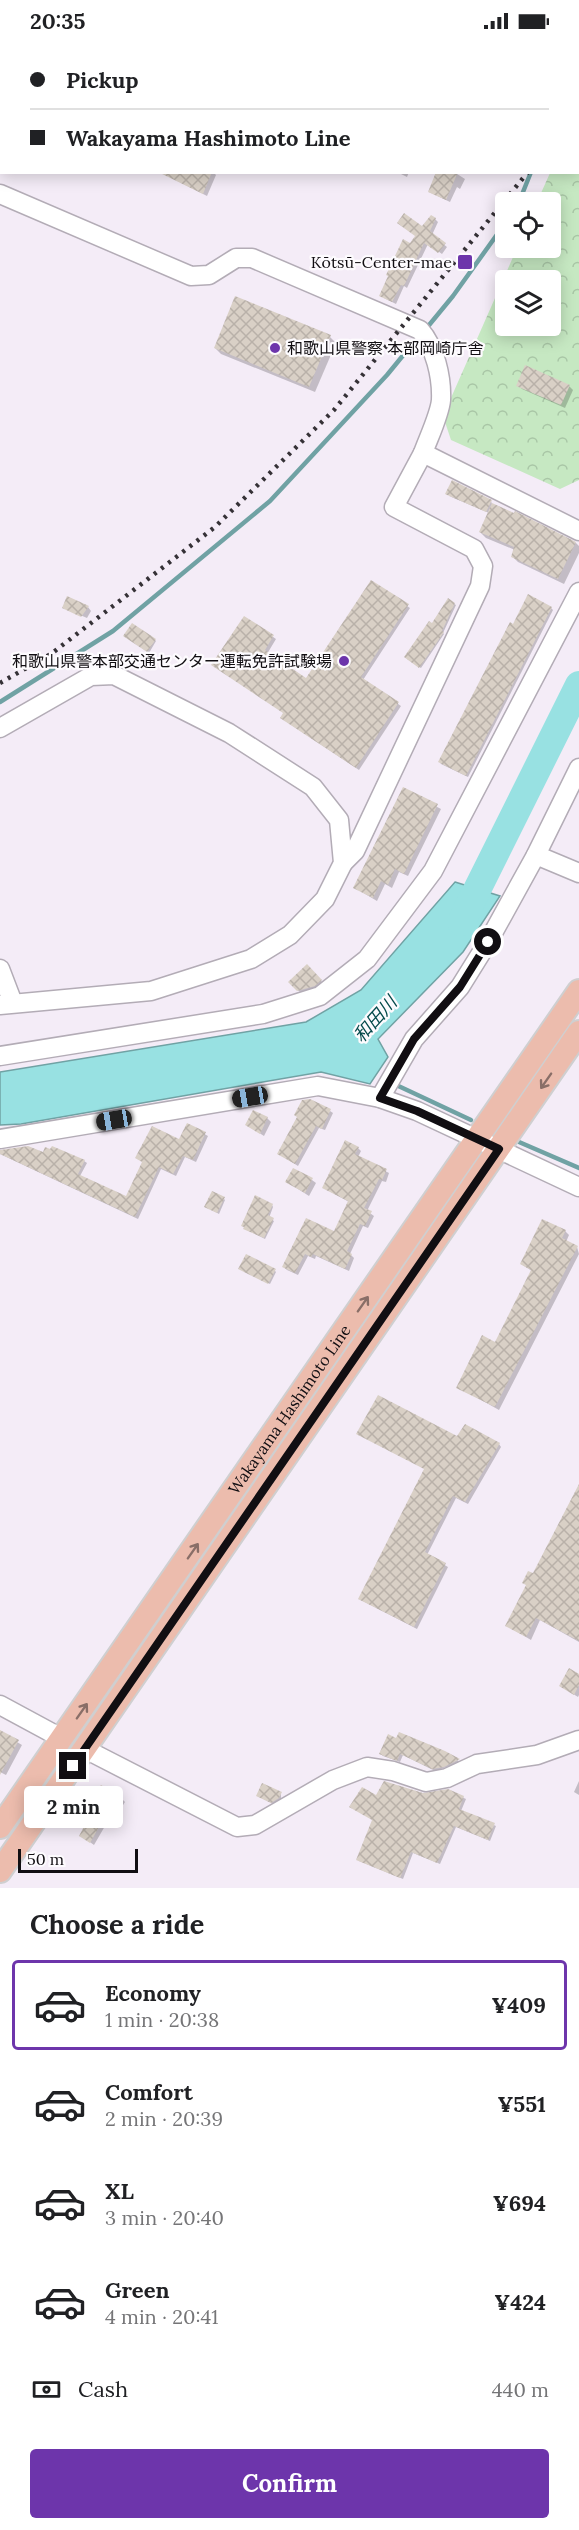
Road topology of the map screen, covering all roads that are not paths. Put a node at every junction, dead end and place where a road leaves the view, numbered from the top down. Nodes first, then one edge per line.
1 (0, 194) edge
2 (423, 453) junction
3 (579, 531) edge
4 (579, 592) edge
5 (0, 728) edge
6 (579, 768) edge
7 (536, 855) junction
8 (343, 863) junction
9 (579, 873) edge
10 (0, 969) edge
11 (579, 991) edge
12 (7, 1004) edge
13 (579, 1032) edge
14 (0, 1056) edge
15 (380, 1098) junction
16 (0, 1139) edge
17 (477, 1139) junction
18 (499, 1149) junction
19 (579, 1187) edge
20 (0, 1705) edge
21 (63, 1739) junction
22 (579, 1740) edge
23 (85, 1749) junction
24 (0, 1827) edge
25 (0, 1871) edge

1 - 2 street
2 - 3 street
2 - 8 street
4 - 14 street
5 - 8 street
6 - 7 street
7 - 9 street
7 - 15 street
8 - 12 street
10 - 12 street
11 - 17 main road, Wakayama Hashimoto Line
13 -> 18 main road, Wakayama Hashimoto Line
15 - 16 street
15 - 17 street
17 - 18 street
21 -> 17 main road, Wakayama Hashimoto Line
18 - 19 street
18 - 23 main road, Wakayama Hashimoto Line
20 - 21 street
21 - 24 main road, Wakayama Hashimoto Line
22 - 23 street
23 - 25 main road, Wakayama Hashimoto Line

